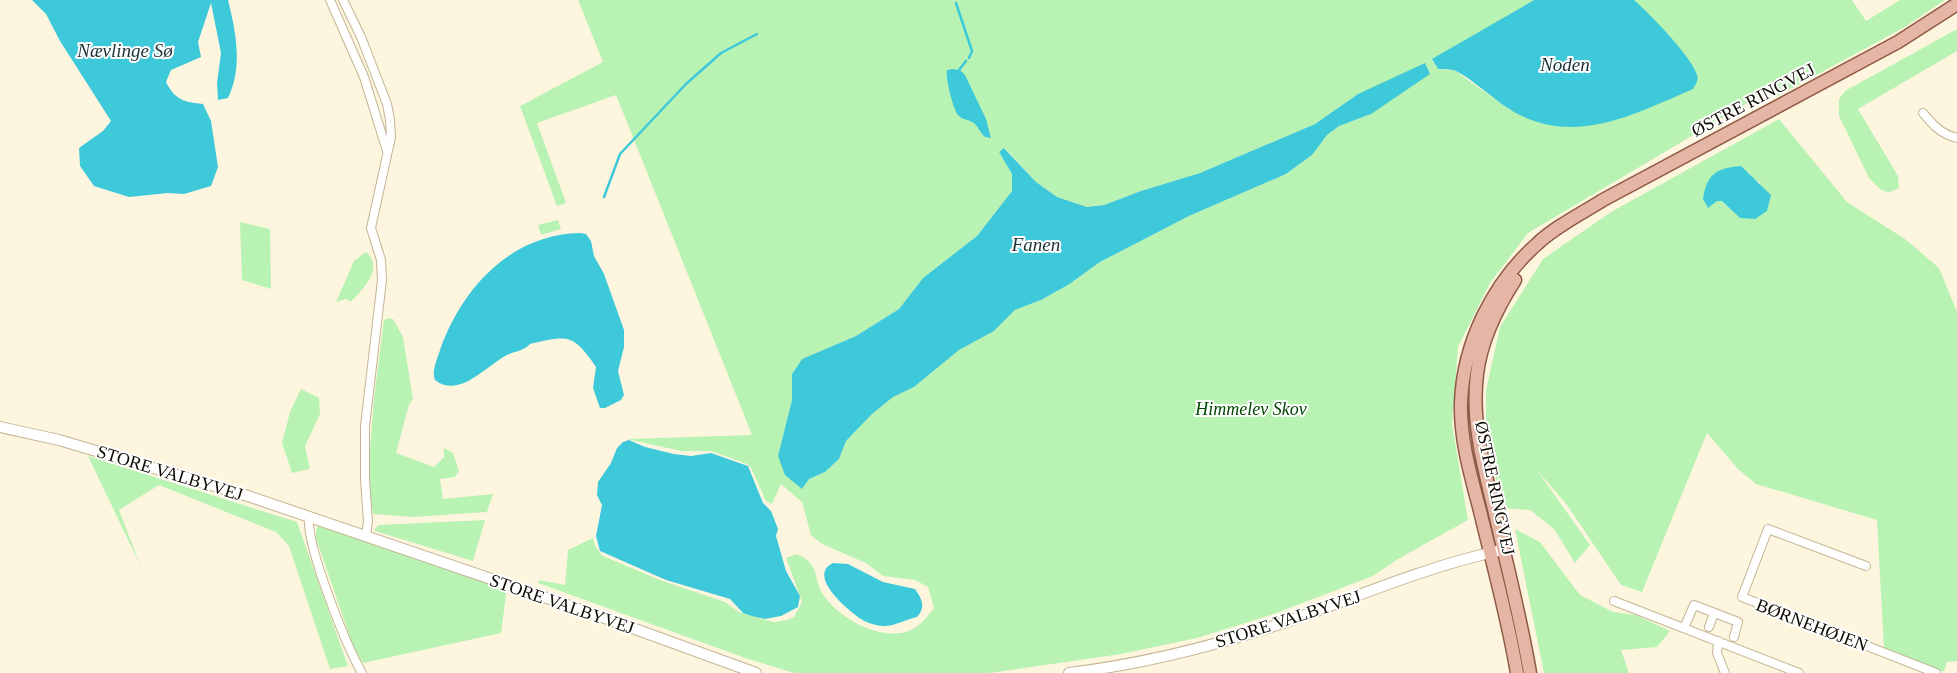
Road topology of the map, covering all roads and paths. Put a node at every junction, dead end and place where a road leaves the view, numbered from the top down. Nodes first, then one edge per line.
1 (330, 0) edge
2 (343, 0) edge
3 (1957, 4) edge
4 (1923, 113) dead end
5 (1957, 138) edge
6 (388, 153) junction
7 (1564, 224) junction
8 (0, 427) edge
9 (309, 517) junction
10 (366, 536) junction
11 (1503, 550) junction
12 (1490, 553) junction
13 (1866, 566) dead end
14 (1614, 601) dead end
15 (1714, 613) junction
16 (1708, 627) dead end
17 (1684, 628) junction
18 (1734, 637) dead end
19 (1718, 641) junction
20 (362, 673) edge
21 (756, 673) edge
22 (1068, 673) edge
23 (1517, 673) edge
24 (1530, 673) edge
25 (1725, 673) edge
26 (1799, 673) edge
27 (1936, 673) edge

1 - 6 street
2 - 6 street
3 - 7 main road, ØSTRE RINGVEJ
4 - 5 street
6 - 10 street
7 - 11 main road, ØSTRE RINGVEJ
7 - 12 main road, ØSTRE RINGVEJ
8 - 9 street, STORE VALBYVEJ
9 - 10 street, STORE VALBYVEJ
9 - 20 street
10 - 21 street, STORE VALBYVEJ
11 - 12 street, STORE VALBYVEJ
11 - 24 main road, ØSTRE RINGVEJ
12 - 22 street, STORE VALBYVEJ
12 - 23 main road, ØSTRE RINGVEJ
13 - 27 street, BØRNEHØJEN
14 - 17 street
15 - 16 street
15 - 17 street
15 - 18 street
17 - 19 street
19 - 25 street
19 - 26 street

